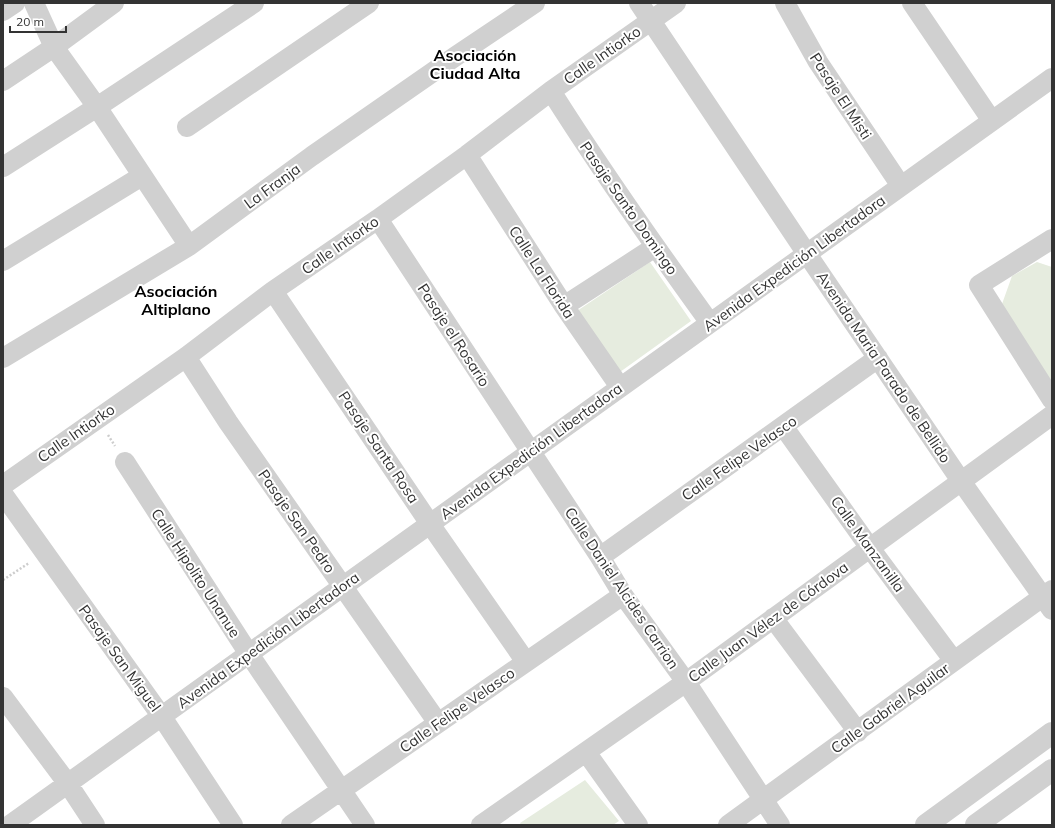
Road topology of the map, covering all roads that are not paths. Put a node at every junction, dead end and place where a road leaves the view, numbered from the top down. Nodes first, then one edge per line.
1 (15, 3) edge
2 (34, 3) edge
3 (114, 3) edge
4 (254, 3) edge
5 (369, 3) edge
6 (535, 3) edge
7 (639, 3) edge
8 (676, 3) edge
9 (785, 3) edge
10 (912, 3) edge
11 (3, 11) edge
12 (652, 21) junction
13 (54, 47) junction
14 (1052, 78) edge
15 (3, 81) edge
16 (551, 91) junction
17 (97, 107) junction
18 (992, 121) junction
19 (187, 126) dead end
20 (467, 155) junction
21 (3, 167) edge
22 (142, 176) junction
23 (901, 186) junction
24 (378, 219) junction
25 (1052, 238) edge
26 (189, 246) junction
27 (655, 247) junction
28 (807, 254) junction
29 (3, 261) edge
30 (273, 291) junction
31 (564, 306) junction
32 (710, 323) junction
33 (186, 357) junction
34 (3, 358) edge
35 (878, 358) junction
36 (620, 387) junction
37 (1052, 400) edge
38 (1052, 415) edge
39 (784, 426) junction
40 (531, 452) junction
41 (125, 462) road end
42 (961, 481) junction
43 (3, 485) edge
44 (3, 494) edge
45 (430, 524) junction
46 (870, 548) junction
47 (600, 557) junction
48 (342, 587) junction
49 (623, 595) junction
50 (1049, 599) edge
51 (774, 618) junction
52 (249, 654) junction
53 (954, 661) junction
54 (526, 662) junction
55 (686, 682) junction
56 (3, 697) edge
57 (162, 716) junction
58 (438, 723) junction
59 (858, 732) junction
60 (1052, 733) edge
61 (586, 752) junction
62 (1052, 770) edge
63 (68, 784) junction
64 (342, 790) junction
65 (764, 800) junction
66 (501, 819) edge
67 (10, 825) edge
68 (95, 825) edge
69 (233, 825) edge
70 (291, 825) edge
71 (365, 825) edge
72 (481, 825) edge
73 (638, 825) edge
74 (728, 825) edge
75 (780, 825) edge
76 (926, 825) edge
77 (976, 825) edge

1 - 11 street
2 - 13 street
3 - 13 street
4 - 17 street
5 - 19 street
6 - 26 street, La Franja
7 - 12 street, Avenida Maria Parado de Bellido
8 - 12 street, Calle Intiorko
9 - 23 street, Pasaje El Misti
10 - 18 street
12 - 16 street, Calle Intiorko
12 - 28 street, Avenida Maria Parado de Bellido
13 - 15 street
13 - 17 street
14 - 18 street, Avenida Expedición Libertadora
16 - 20 street, Calle Intiorko
16 - 27 street, Pasaje Santo Domingo
17 - 21 street
17 - 22 street
18 - 23 street, Avenida Expedición Libertadora
20 - 24 street, Calle Intiorko
20 - 31 street, Calle La Florida
22 - 26 street
22 - 29 street
23 - 28 street, Avenida Expedición Libertadora
24 - 30 street, Calle Intiorko
24 - 40 street, Pasaje el Rosario
25 - 37 street
26 - 34 street, La Franja
27 - 31 street
27 - 32 street, Pasaje Santo Domingo
28 - 32 street, Avenida Expedición Libertadora
28 - 35 street, Avenida Maria Parado de Bellido
30 - 33 street, Calle Intiorko
30 - 45 street, Pasaje Santa Rosa
31 - 36 street, Calle La Florida
32 - 36 street, Avenida Expedición Libertadora
33 - 43 street, Calle Intiorko
33 - 48 street, Pasaje San Pedro
35 - 39 street, Calle Felipe Velasco
35 - 42 street, Avenida Maria Parado de Bellido
36 - 40 street, Avenida Expedición Libertadora
38 - 42 street, Calle Juan Vélez de Córdova
39 - 46 street, Calle Manzanilla
39 - 47 street, Calle Felipe Velasco
40 - 45 street, Avenida Expedición Libertadora
40 - 47 street, Calle Daniel Alcides Carrion
41 - 52 street, Calle Hipolito Unanue
42 - 46 street, Calle Juan Vélez de Córdova
42 - 50 street, Avenida Maria Parado de Bellido
44 - 57 street, Pasaje San Miguel
45 - 48 street, Avenida Expedición Libertadora
45 - 54 street, Pasaje Santa Rosa
46 - 51 street, Calle Juan Vélez de Córdova
46 - 53 street, Calle Manzanilla
47 - 49 street, Calle Daniel Alcides Carrion
48 - 52 street, Avenida Expedición Libertadora
48 - 58 street, Pasaje San Pedro
49 - 54 street, Calle Felipe Velasco
49 - 55 street, Calle Daniel Alcides Carrion
50 - 53 street, Calle Gabriel Aguilar
51 - 55 street, Calle Juan Vélez de Córdova
51 - 59 street
52 - 57 street, Avenida Expedición Libertadora
52 - 64 street, Calle Hipolito Unanue
53 - 59 street, Calle Gabriel Aguilar
54 - 58 street, Calle Felipe Velasco
55 - 61 street, Calle Juan Vélez de Córdova
55 - 65 street, Calle Daniel Alcides Carrion
56 - 63 street
57 - 63 street, Avenida Expedición Libertadora
57 - 69 street, Pasaje San Miguel
58 - 64 street, Calle Felipe Velasco
59 - 65 street, Calle Gabriel Aguilar
60 - 76 street
61 - 66 street, Calle Juan Vélez de Córdova
61 - 73 street
62 - 77 street
63 - 67 street, Avenida Expedición Libertadora
63 - 68 street
64 - 70 street, Calle Felipe Velasco
64 - 71 street, Calle Hipolito Unanue
65 - 74 street, Calle Gabriel Aguilar
65 - 75 street, Calle Daniel Alcides Carrion
66 - 72 street, Calle Juan Vélez de Córdova

